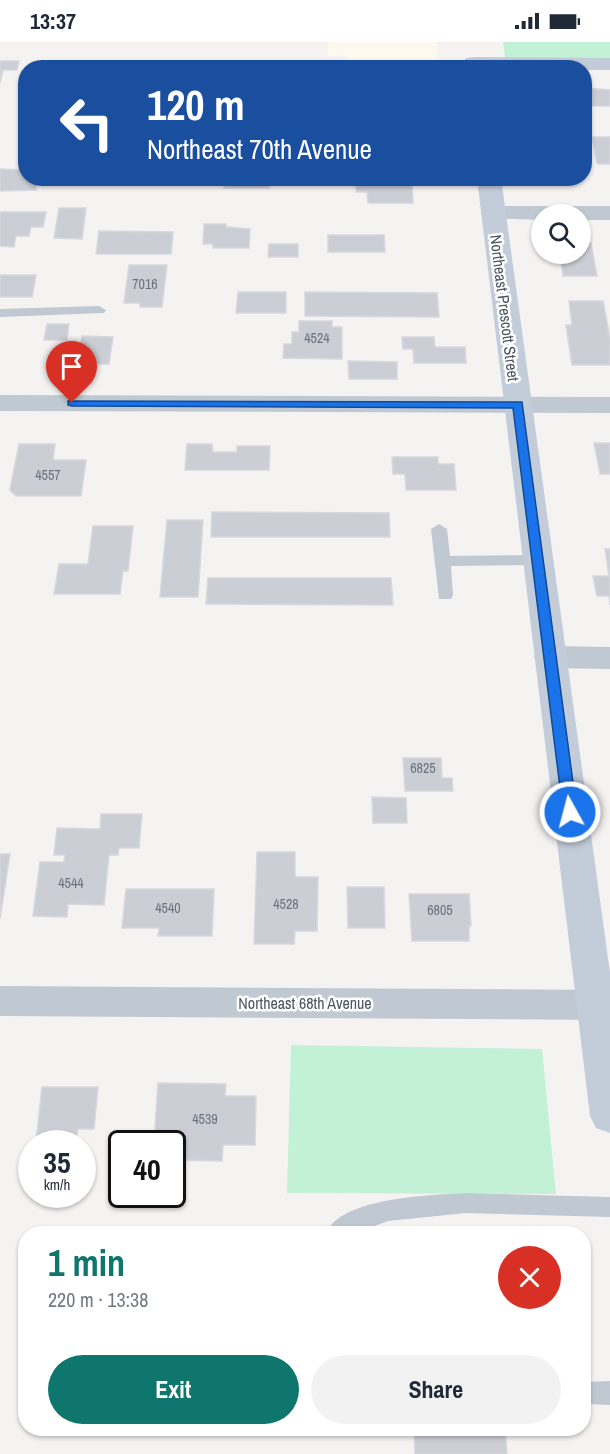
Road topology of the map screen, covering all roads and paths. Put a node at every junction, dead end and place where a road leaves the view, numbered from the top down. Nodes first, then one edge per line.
1 (473, 58) edge
2 (519, 60) edge
3 (592, 63) edge
4 (610, 64) edge
5 (490, 186) edge
6 (493, 213) junction
7 (610, 213) edge
8 (99, 310) dead end
9 (0, 313) edge
10 (0, 403) edge
11 (518, 405) junction
12 (610, 405) edge
13 (439, 530) dead end
14 (442, 561) junction
15 (538, 561) junction
16 (445, 595) dead end
17 (550, 657) junction
18 (610, 658) edge
19 (0, 1001) edge
20 (603, 1005) edge
21 (610, 1116) edge
22 (610, 1207) edge
23 (348, 1226) edge
24 (591, 1393) edge
25 (610, 1393) edge

1 - 2 street
3 - 4 street
5 - 6 street, Northeast Prescott Street
6 - 7 street
6 - 11 street, Northeast Prescott Street
8 - 9 lane
10 - 11 street
11 - 12 street
11 - 15 street, Northeast Prescott Street
13 - 14 lane
14 - 15 lane
14 - 16 lane
15 - 17 street, Northeast Prescott Street
17 - 18 street
17 - 20 street, Northeast Prescott Street
19 - 20 street, Northeast 68th Avenue
20 - 21 street, Northeast Prescott Street
22 - 23 lane
24 - 25 lane

